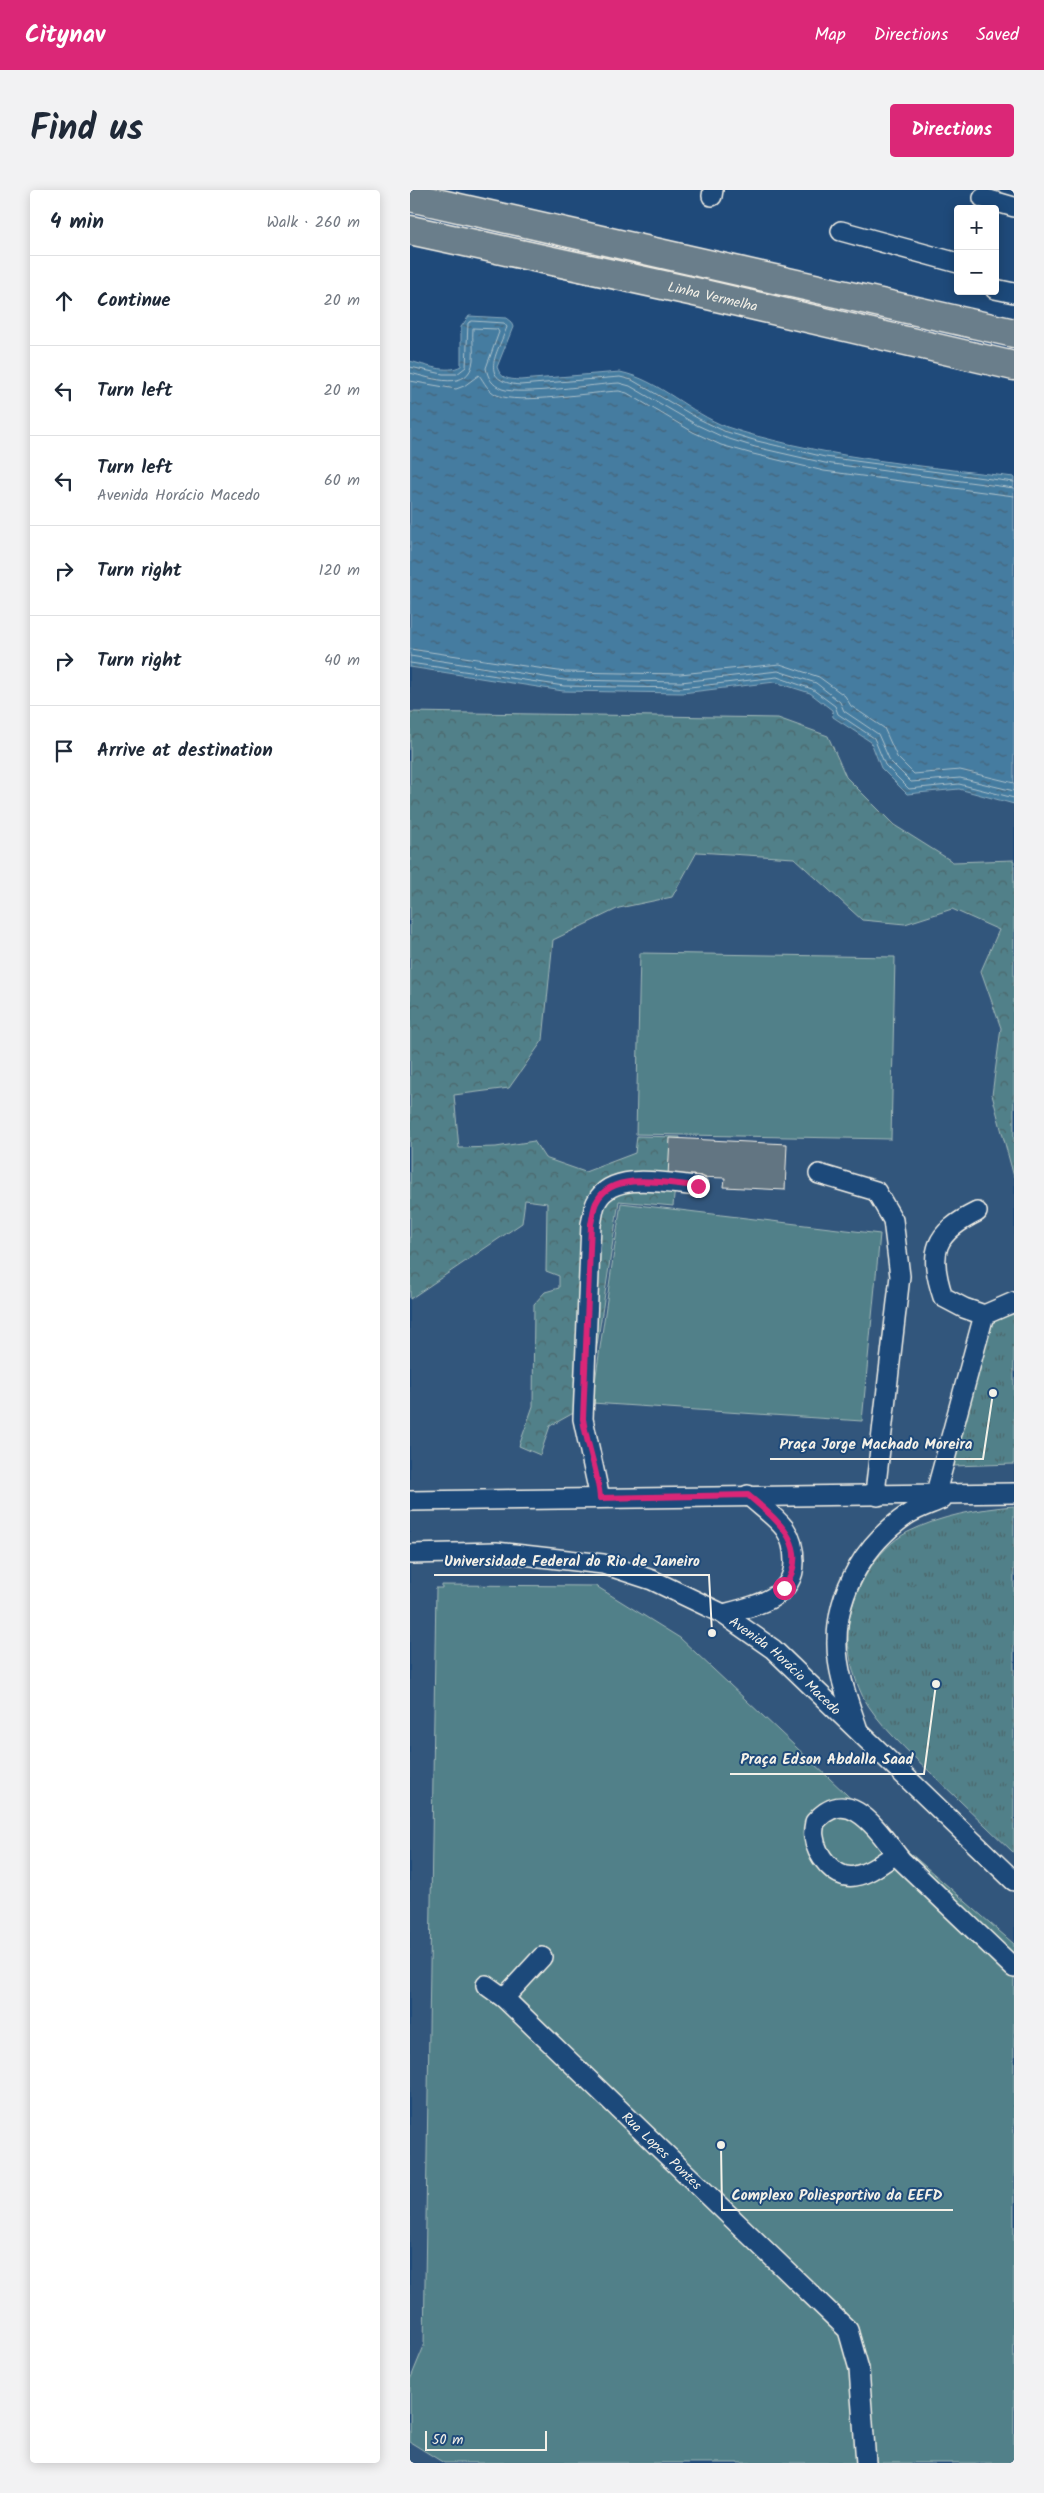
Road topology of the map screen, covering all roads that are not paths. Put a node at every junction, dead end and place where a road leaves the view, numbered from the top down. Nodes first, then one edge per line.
1 (410, 197) edge
2 (983, 199) edge
3 (1014, 207) edge
4 (410, 230) edge
5 (841, 231) dead end
6 (954, 263) edge
7 (999, 290) edge
8 (1014, 293) edge
9 (1010, 332) edge
10 (1006, 364) edge
11 (819, 1174) dead end
12 (698, 1186) dead end
13 (977, 1212) dead end
14 (1014, 1302) edge
15 (984, 1315) junction
16 (1014, 1493) edge
17 (748, 1495) junction
18 (878, 1496) junction
19 (942, 1496) junction
20 (600, 1498) junction
21 (410, 1501) edge
22 (410, 1554) edge
23 (723, 1614) junction
24 (858, 1731) junction
25 (896, 1854) dead end
26 (1014, 1881) edge
27 (542, 1957) dead end
28 (1014, 1968) edge
29 (486, 1984) dead end
30 (504, 1998) junction
31 (866, 2463) edge

1 - 9 highway
2 - 3 street
4 - 10 highway, Linha Vermelha
5 - 6 street
7 - 8 street
11 - 18 street
12 - 20 street
13 - 15 street
14 - 15 street
15 - 19 street
16 - 19 street
17 - 18 street
17 - 20 street
17 - 23 street
18 - 19 street
19 - 24 street
20 - 21 street
22 - 23 street, Avenida Horácio Macedo
23 - 24 street, Avenida Horácio Macedo
24 - 26 street, Avenida Horácio Macedo
25 - 28 street
27 - 30 street
29 - 30 street, Rua Lopes Pontes
30 - 31 street, Rua Lopes Pontes

